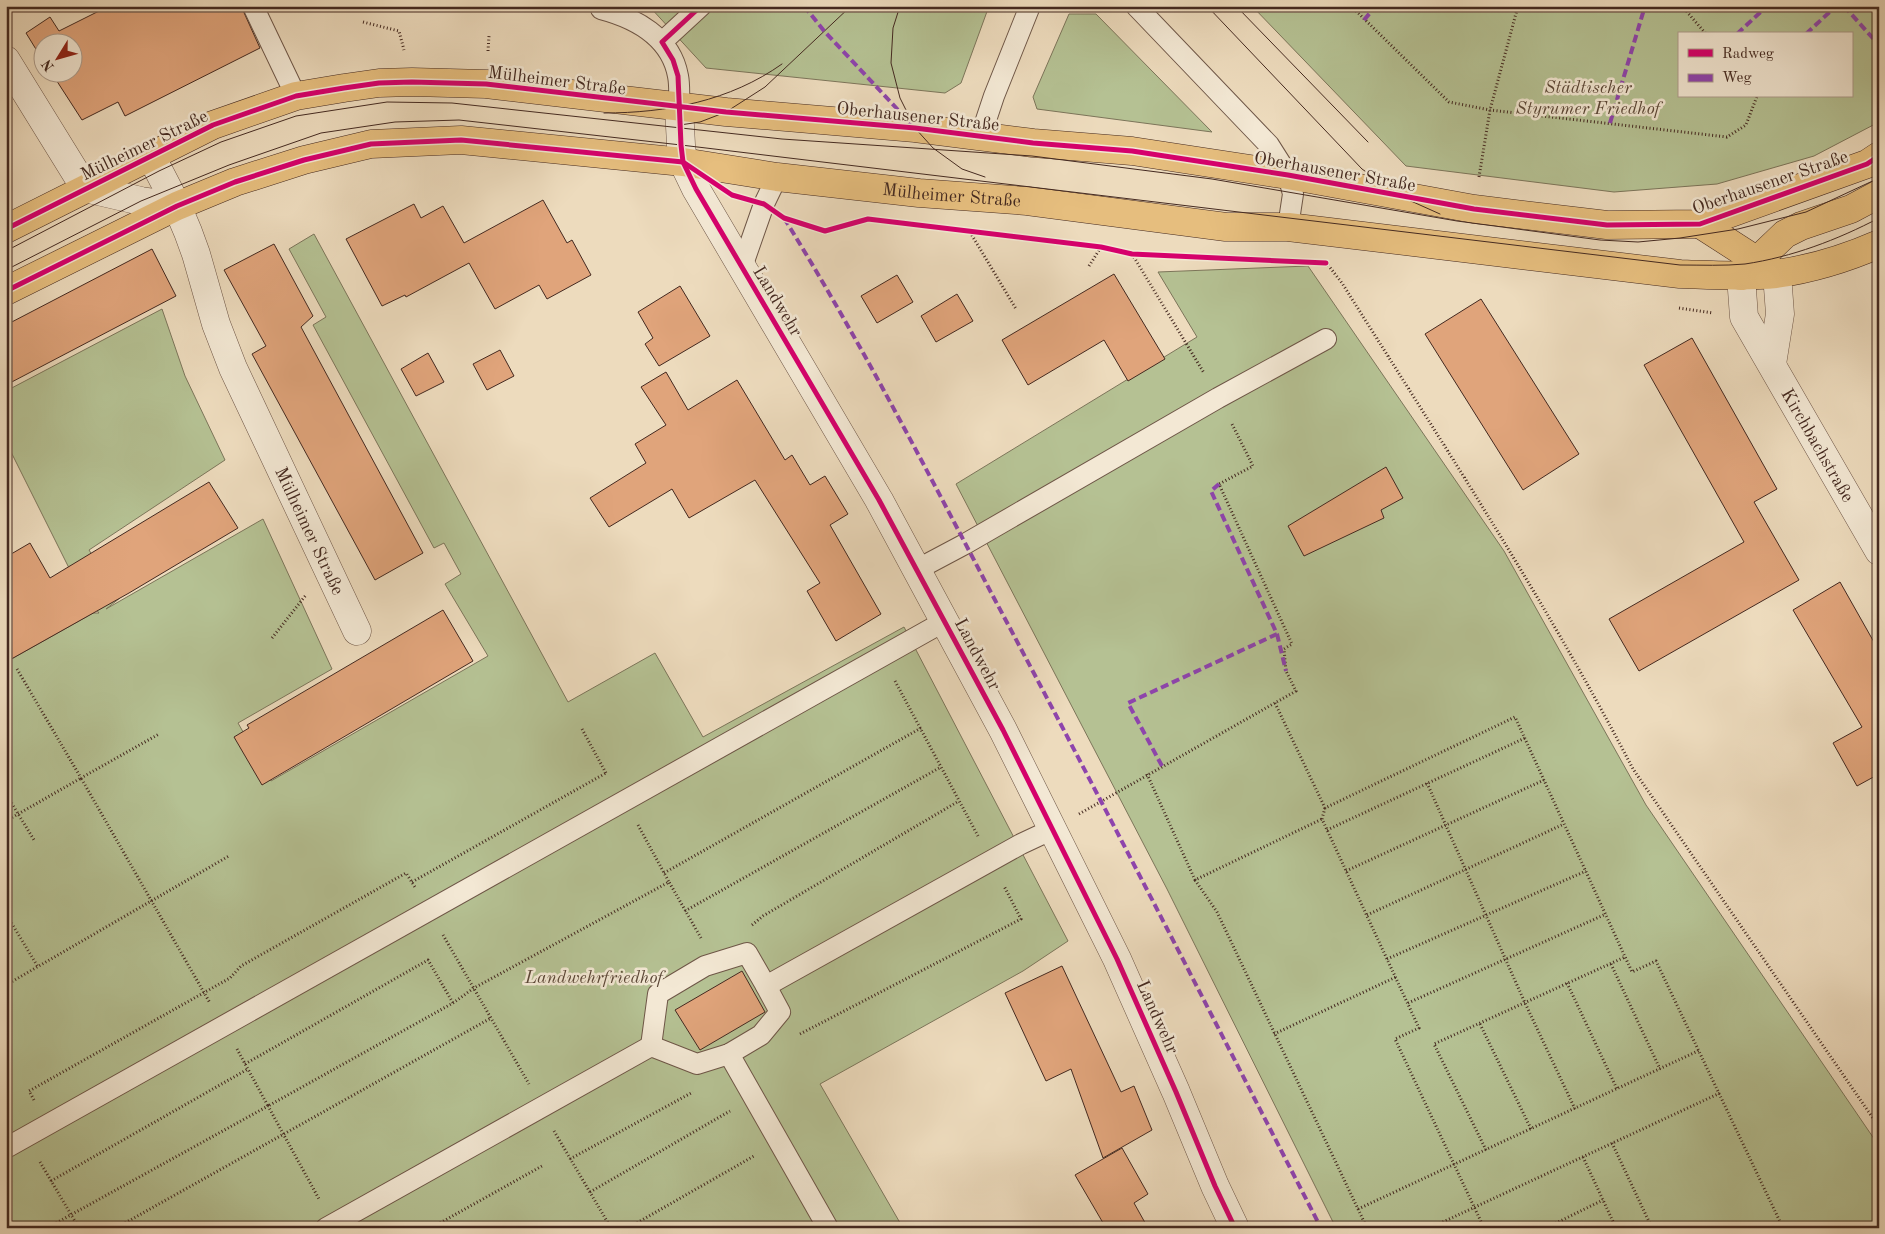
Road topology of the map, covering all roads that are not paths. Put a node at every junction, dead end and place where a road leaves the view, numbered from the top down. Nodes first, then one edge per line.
1 (253, 6) edge
2 (701, 6) edge
3 (1030, 6) edge
4 (1136, 6) edge
5 (601, 9) dead end
6 (662, 42) junction
7 (6, 60) edge
8 (296, 96) junction
9 (679, 107) junction
10 (745, 114) joint
11 (981, 135) junction
12 (151, 156) junction
13 (1879, 156) edge
14 (683, 162) junction
15 (1288, 175) junction
16 (777, 177) junction
17 (85, 188) junction
18 (1879, 194) edge
19 (177, 206) junction
20 (1700, 224) junction
21 (1288, 227) junction
22 (6, 230) edge
23 (1879, 244) edge
24 (742, 267) junction
25 (1759, 270) junction
26 (6, 291) edge
27 (1326, 339) dead end
28 (1772, 364) junction
29 (1879, 551) edge
30 (918, 569) junction
31 (945, 621) junction
32 (357, 631) dead end
33 (1053, 829) junction
34 (766, 986) junction
35 (652, 1046) junction
36 (729, 1054) junction
37 (6, 1148) edge
38 (330, 1226) edge
39 (828, 1228) edge
40 (1235, 1228) edge

1 - 8 lane
2 - 6 lane
3 - 11 lane
4 - 15 lane
5 - 6 lane
6 - 9 lane
7 - 17 street
8 - 9 main road, Mülheimer Straße
8 - 12 main road, Mülheimer Straße
9 - 10 main road, Mülheimer Straße
9 - 14 street, Landwehr
10 - 11 main road, Oberhausener Straße
11 - 15 main road, Oberhausener Straße
12 - 17 main road, Mülheimer Straße
12 - 19 street, Mülheimer Straße
13 - 20 main road, Oberhausener Straße
14 - 16 main road, Mülheimer Straße
14 - 19 main road, Mülheimer Straße
14 - 24 street, Landwehr
15 - 20 main road, Oberhausener Straße
15 - 21 lane
16 - 21 main road, Mülheimer Straße
16 - 24 lane
17 - 19 street, Mülheimer Straße
17 - 22 main road, Mülheimer Straße
18 - 25 main road
19 - 26 main road, Mülheimer Straße
19 - 32 street, Mülheimer Straße
20 - 25 main road
21 - 25 main road
23 - 25 main road
24 - 30 street, Landwehr
25 - 28 street
25 - 28 street, Kirchbachstraße
27 - 30 lane
28 - 29 street, Kirchbachstraße
30 - 31 street, Landwehr
31 - 33 street, Landwehr
31 - 37 lane
33 - 34 lane
33 - 40 street, Landwehr
34 - 35 lane
34 - 36 lane
35 - 36 lane
35 - 38 lane
36 - 39 lane

